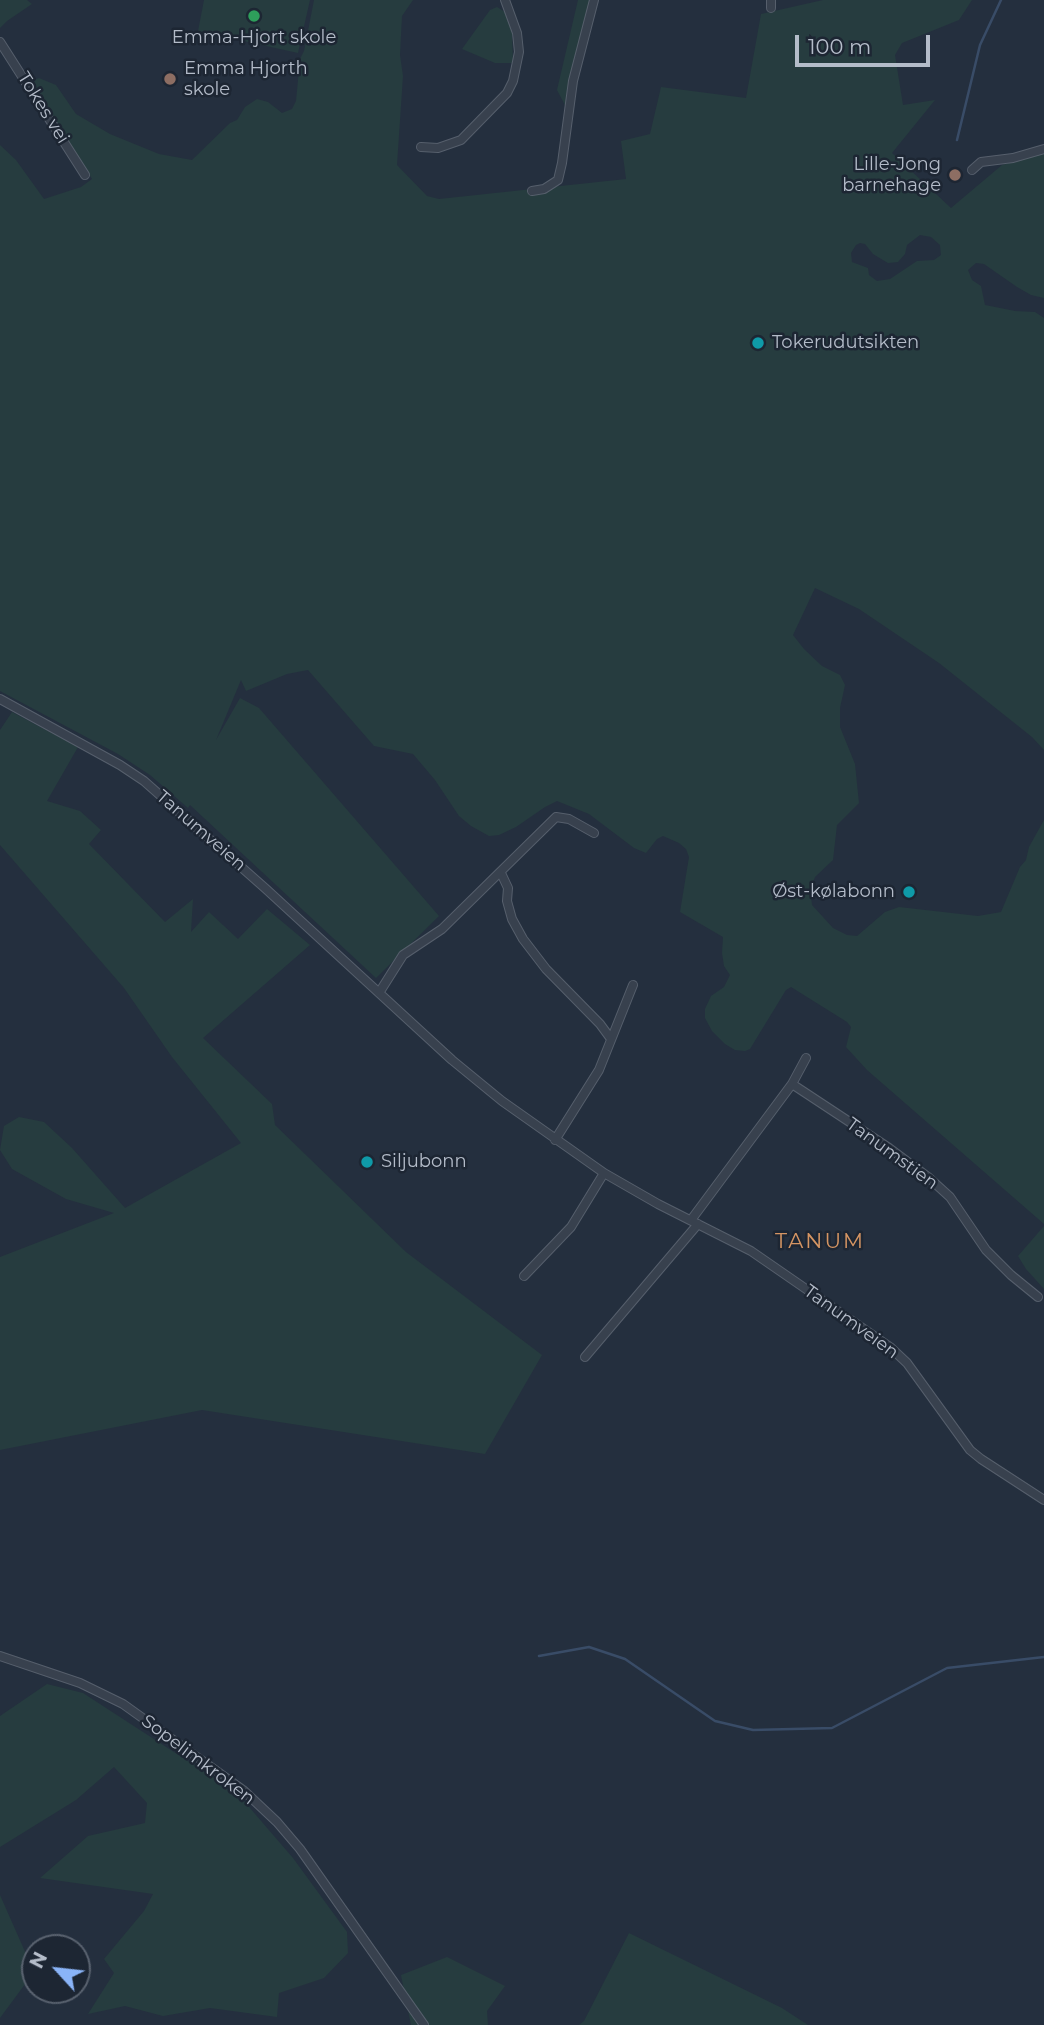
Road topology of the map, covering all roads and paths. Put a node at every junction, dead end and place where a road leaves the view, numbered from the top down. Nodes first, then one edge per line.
1 (505, 0) edge
2 (594, 0) edge
3 (0, 42) edge
4 (421, 147) dead end
5 (1044, 149) edge
6 (972, 170) dead end
7 (85, 175) dead end
8 (532, 191) dead end
9 (0, 699) edge
10 (594, 834) dead end
11 (501, 873) junction
12 (633, 985) dead end
13 (379, 993) junction
14 (611, 1039) junction
15 (806, 1058) dead end
16 (792, 1084) junction
17 (555, 1140) junction
18 (604, 1173) junction
19 (695, 1222) junction
20 (524, 1276) dead end
21 (1038, 1297) dead end
22 (585, 1357) dead end
23 (1044, 1500) edge
24 (0, 1656) edge
25 (424, 2025) edge

1 - 4 street
2 - 8 street
3 - 7 street, Tokes vei
5 - 6 street
9 - 13 street, Tanumveien
10 - 11 street
11 - 13 street
11 - 14 street
12 - 14 street
13 - 17 street, Tanumveien
14 - 17 street
15 - 16 street
16 - 19 street
16 - 21 street, Tanumstien
17 - 18 street, Tanumveien
18 - 19 street, Tanumveien
18 - 20 street
19 - 22 street
19 - 23 street, Tanumveien
24 - 25 street, Sopelimkroken

